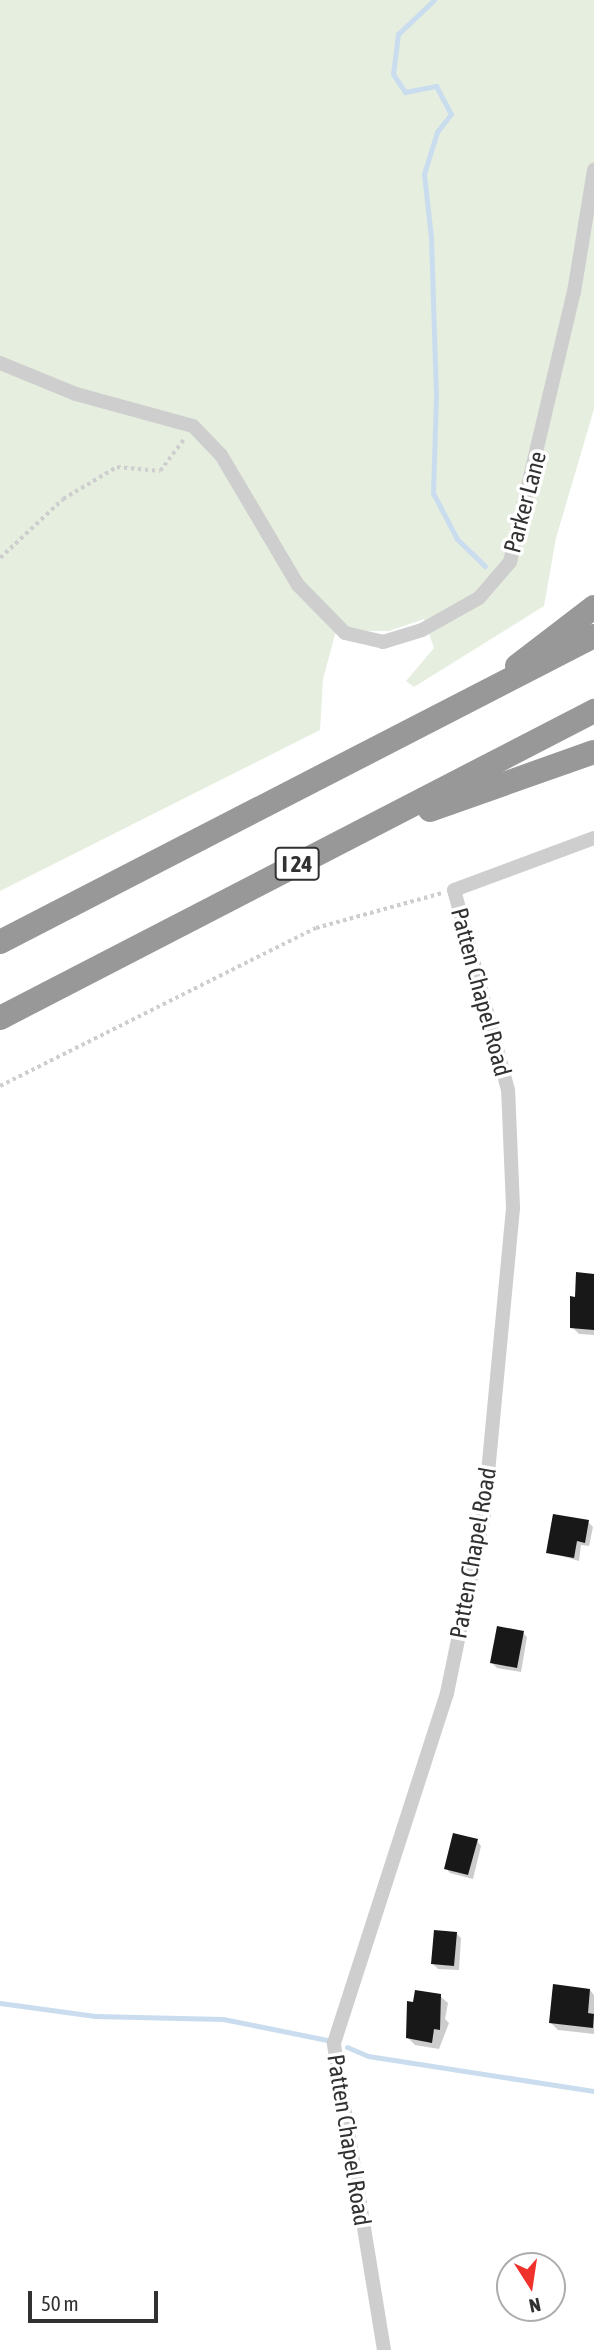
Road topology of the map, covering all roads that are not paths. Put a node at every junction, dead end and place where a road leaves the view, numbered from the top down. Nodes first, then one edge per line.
1 (594, 170) edge
2 (0, 363) edge
3 (594, 607) edge
4 (594, 636) edge
5 (491, 690) junction
6 (594, 711) edge
7 (594, 752) edge
8 (594, 838) edge
9 (341, 841) junction
10 (0, 942) edge
11 (0, 1018) edge
12 (384, 2350) edge

1 - 2 street, Parker Lane
3 - 5 highway
4 - 5 highway
5 - 10 highway
6 - 9 highway, I 24
7 - 9 highway
8 - 12 street, Patten Chapel Road
9 - 11 highway, I 24

